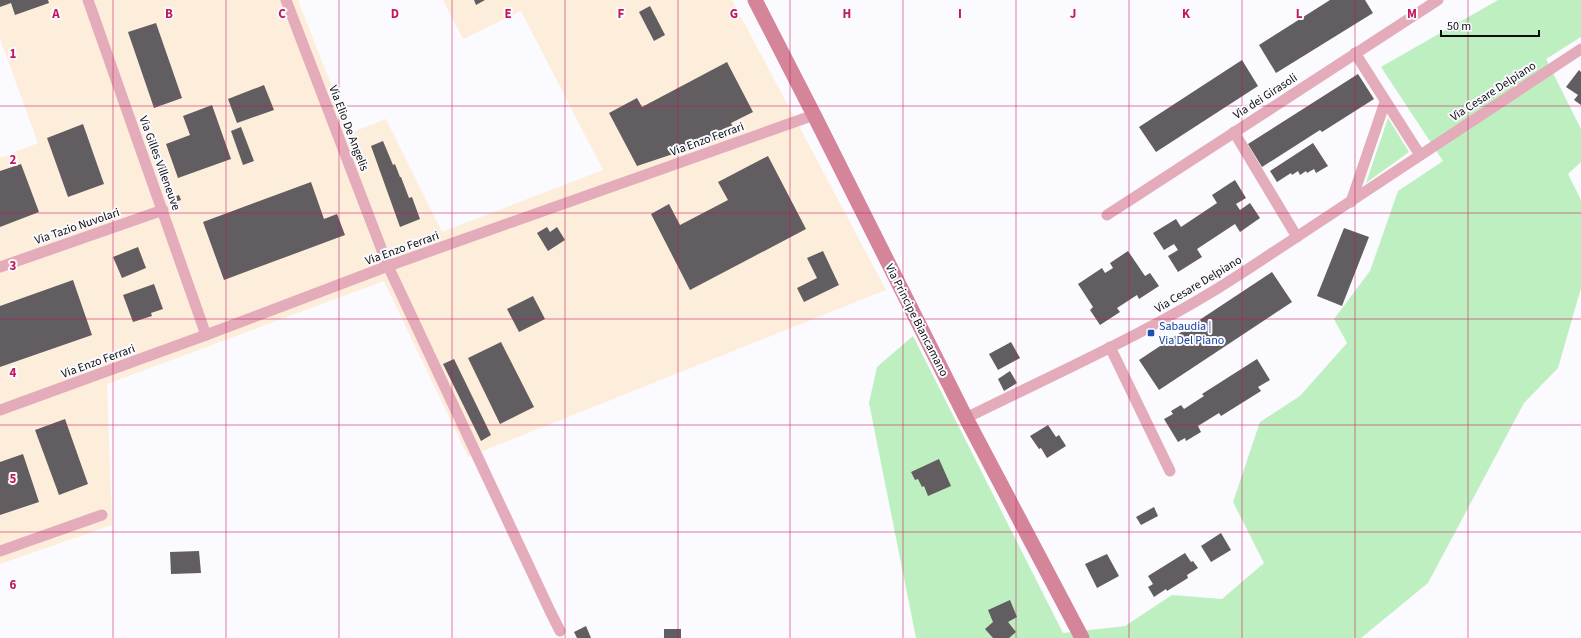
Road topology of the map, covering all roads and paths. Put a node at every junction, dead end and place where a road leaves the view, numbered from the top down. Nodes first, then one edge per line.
1 (88, 0) edge
2 (286, 0) edge
3 (755, 0) edge
4 (1438, 0) edge
5 (1581, 49) edge
6 (1355, 53) junction
7 (1385, 102) junction
8 (814, 115) junction
9 (1234, 132) junction
10 (1420, 155) junction
11 (1351, 202) junction
12 (163, 210) junction
13 (1106, 215) dead end
14 (1297, 237) junction
15 (388, 266) junction
16 (0, 267) edge
17 (206, 335) junction
18 (1110, 347) junction
19 (0, 410) edge
20 (966, 418) junction
21 (1170, 471) dead end
22 (102, 515) dead end
23 (0, 551) edge
24 (560, 631) dead end
25 (1082, 638) edge

1 - 12 street, Via Gilles Villeneuve
2 - 15 street, Via Elio De Angelis
3 - 8 street, Via Principe Biancamano
4 - 6 street, Via dei Girasoli
5 - 10 street, Via Cesare Delpiano
6 - 7 street
6 - 9 street, Via dei Girasoli
7 - 10 street
7 - 11 street
8 - 15 street, Via Enzo Ferrari
8 - 20 street, Via Principe Biancamano
9 - 13 street, Via dei Girasoli
9 - 14 street
10 - 11 street, Via Cesare Delpiano
11 - 14 street, Via Cesare Delpiano
12 - 16 street, Via Tazio Nuvolari
12 - 17 street, Via Gilles Villeneuve
14 - 18 street, Via Cesare Delpiano
15 - 17 street, Via Enzo Ferrari
15 - 24 street, Via Elio De Angelis
17 - 19 street, Via Enzo Ferrari
18 - 20 street, Via Cesare Delpiano
18 - 21 street
20 - 25 street, Via Principe Biancamano
22 - 23 street

